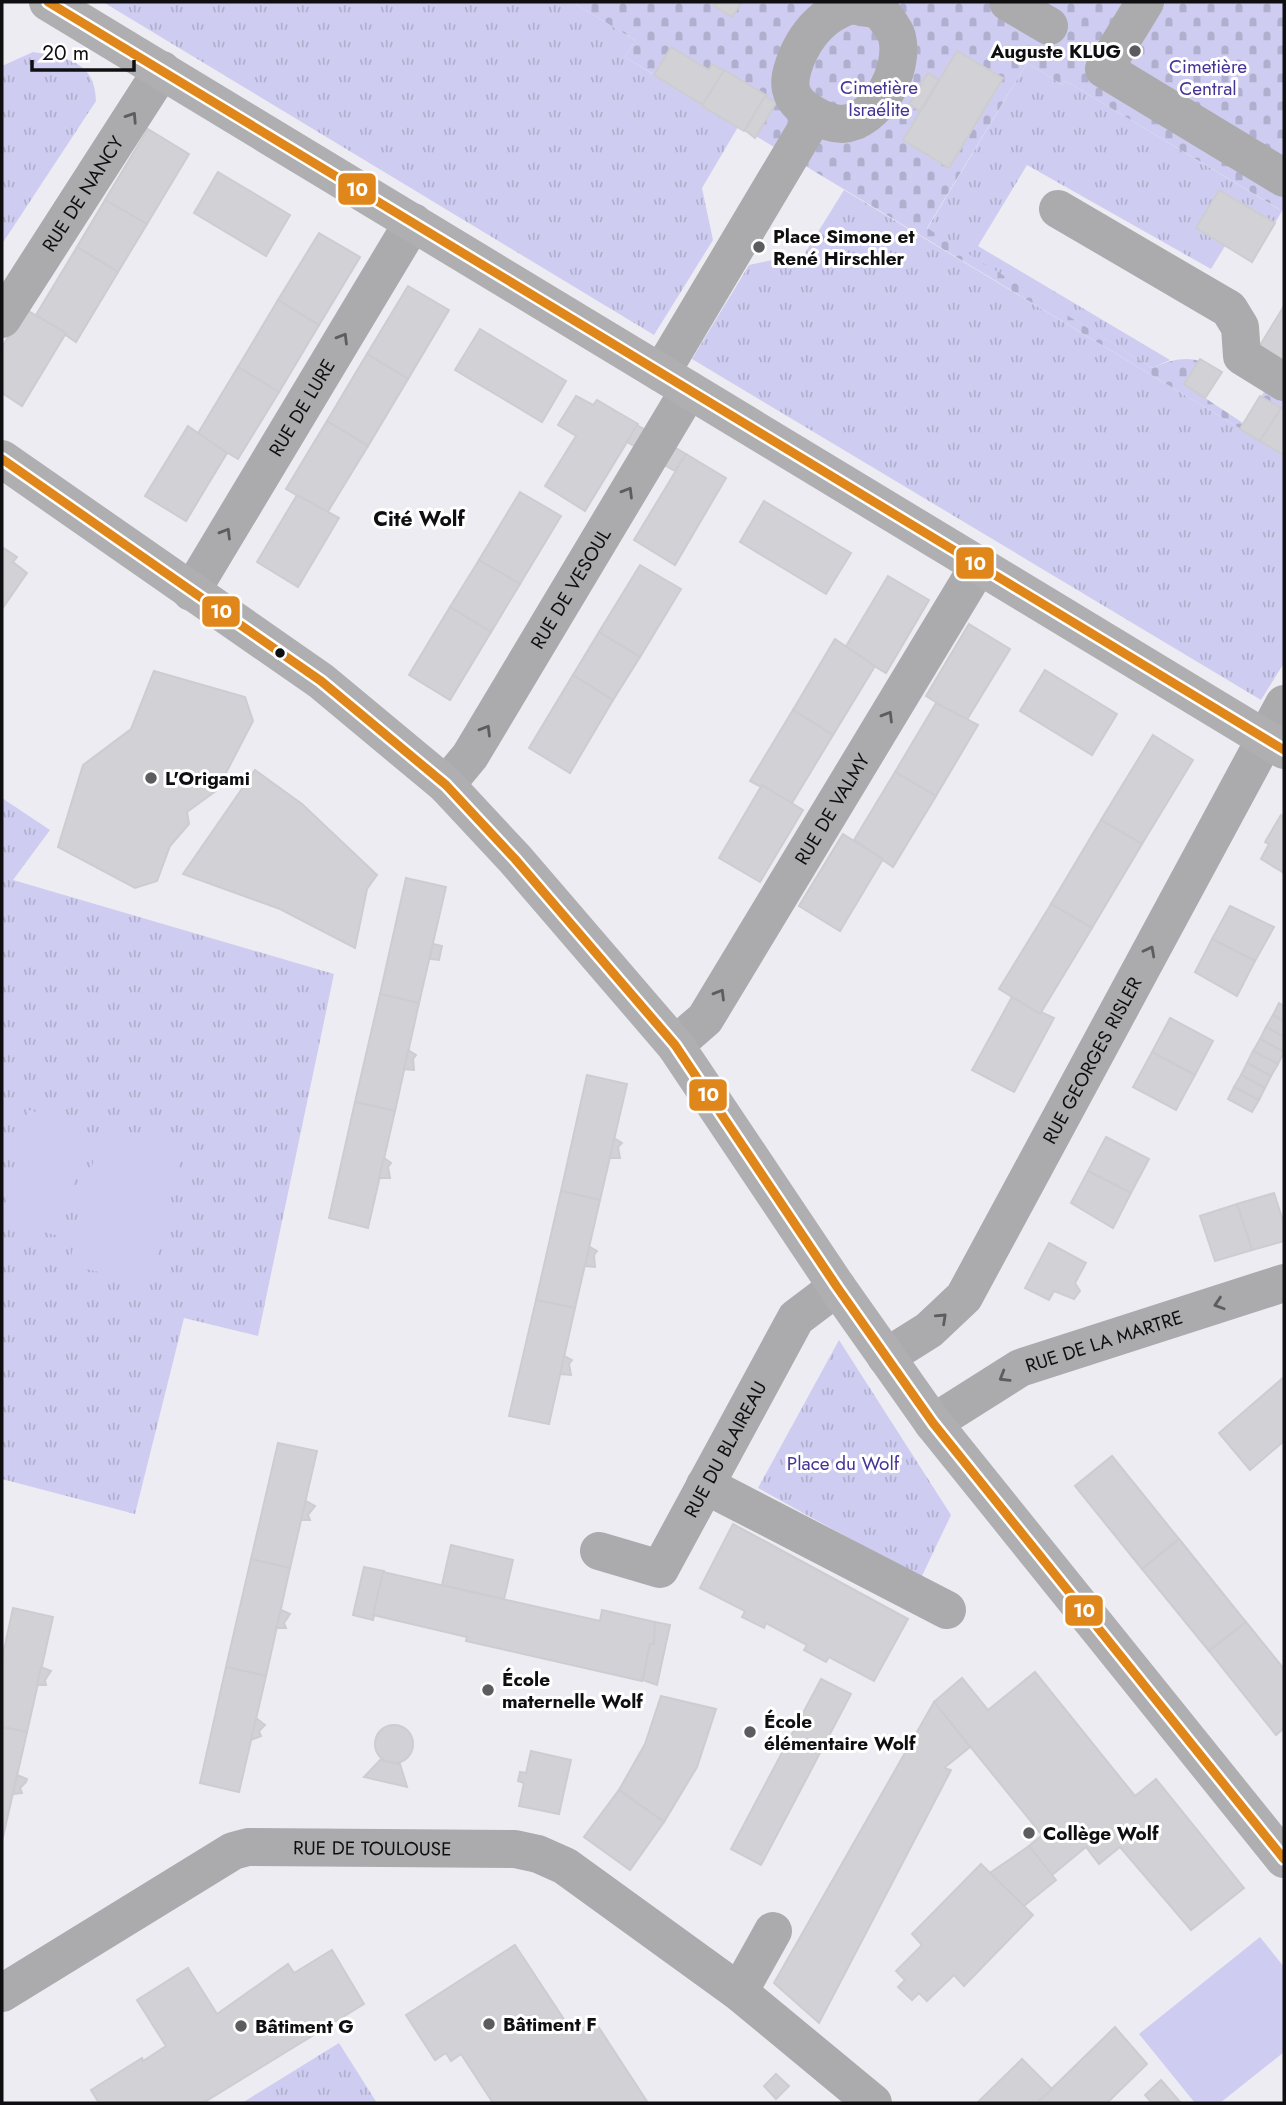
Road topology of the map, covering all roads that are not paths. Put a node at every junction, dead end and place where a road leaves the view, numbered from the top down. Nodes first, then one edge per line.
1 (48, 2) edge
2 (1008, 2) edge
3 (1145, 2) edge
4 (882, 6) edge
5 (1049, 26) dead end
6 (162, 71) junction
7 (814, 116) junction
8 (1284, 178) edge
9 (1058, 209) dead end
10 (413, 222) junction
11 (2, 319) edge
12 (675, 382) junction
13 (1284, 382) edge
14 (2, 459) edge
15 (979, 565) junction
16 (191, 592) junction
17 (1284, 704) edge
18 (1274, 744) edge
19 (446, 785) junction
20 (675, 1045) junction
21 (1284, 1283) edge
22 (837, 1287) junction
23 (886, 1357) junction
24 (933, 1423) junction
25 (705, 1485) junction
26 (599, 1550) dead end
27 (947, 1610) dead end
28 (1284, 1859) edge
29 (773, 1931) dead end
30 (739, 1992) junction
31 (2, 1993) edge
32 (873, 2103) edge

1 - 6 main road
2 - 5 street
3 - 8 street
4 - 7 street
4 - 7 street
6 - 10 main road
11 -> 6 street, RUE DE NANCY
7 - 12 street, RUE DE VESOUL
9 - 13 street
10 - 12 main road
16 -> 10 street, RUE DE LURE
12 - 15 main road
19 -> 12 street, RUE DE VESOUL
14 - 16 main road
15 - 18 main road
20 -> 15 street, RUE DE VALMY
16 - 19 main road
17 - 18 street, RUE GEORGES RISLER
23 -> 18 street, RUE GEORGES RISLER
19 - 20 main road
20 - 22 main road
21 -> 24 street, RUE DE LA MARTRE
22 - 23 main road
22 - 25 street, RUE DU BLAIREAU
23 - 24 main road
24 - 28 main road
25 - 26 street, RUE DU BLAIREAU
25 - 27 street
29 - 30 street
30 - 31 street, RUE DE TOULOUSE
30 - 32 street, RUE DE TOULOUSE

